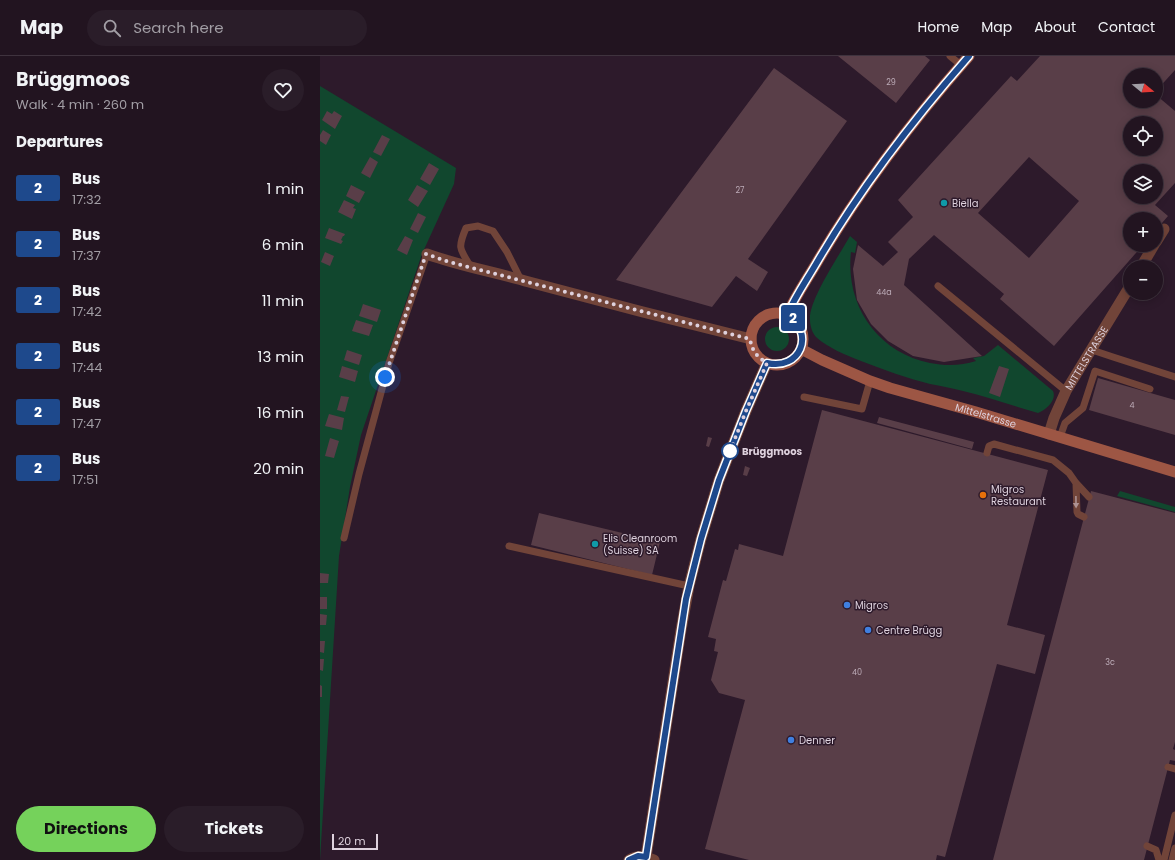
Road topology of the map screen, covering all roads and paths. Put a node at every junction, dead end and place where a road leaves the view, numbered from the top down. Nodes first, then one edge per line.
1 (950, 56) edge
2 (969, 56) edge
3 (961, 65) junction
4 (426, 254) joint
5 (472, 268) junction
6 (521, 280) junction
7 (938, 286) dead end
8 (1123, 298) edge
9 (787, 315) junction
10 (750, 339) junction
11 (801, 348) junction
12 (1092, 350) junction
13 (767, 363) junction
14 (1175, 377) edge
15 (870, 381) junction
16 (1150, 389) dead end
17 (1066, 391) junction
18 (804, 397) dead end
19 (1055, 436) junction
20 (987, 453) dead end
21 (1175, 472) edge
22 (1076, 483) junction
23 (1089, 497) dead end
24 (1084, 517) dead end
25 (344, 538) dead end
26 (509, 546) dead end
27 (689, 586) junction
28 (1175, 815) edge
29 (1148, 846) dead end
30 (1175, 848) edge
31 (650, 858) edge
32 (630, 860) edge
33 (1159, 860) edge
34 (1164, 860) edge
35 (1172, 860) edge

1 - 3 lane
2 - 3 main road
3 - 9 main road
4 - 5 street
4 - 25 lane
5 - 6 street
5 - 6 lane
6 - 10 street
7 - 17 lane
8 - 12 street, MITTELSTRASSE
9 - 10 main road
9 - 11 main road
10 - 13 main road
11 - 13 main road
11 - 15 main road, Mittelstrasse
12 - 14 lane
12 - 17 street, MITTELSTRASSE
13 - 27 street
15 - 18 lane
15 - 19 main road, Mittelstrasse
16 - 19 lane
17 - 19 street, MITTELSTRASSE
19 - 21 main road, Mittelstrasse
20 - 22 lane
22 - 23 lane
22 -> 24 lane
26 - 27 lane
27 - 31 street
28 - 34 lane
29 - 33 lane
30 - 35 lane
31 - 32 street

